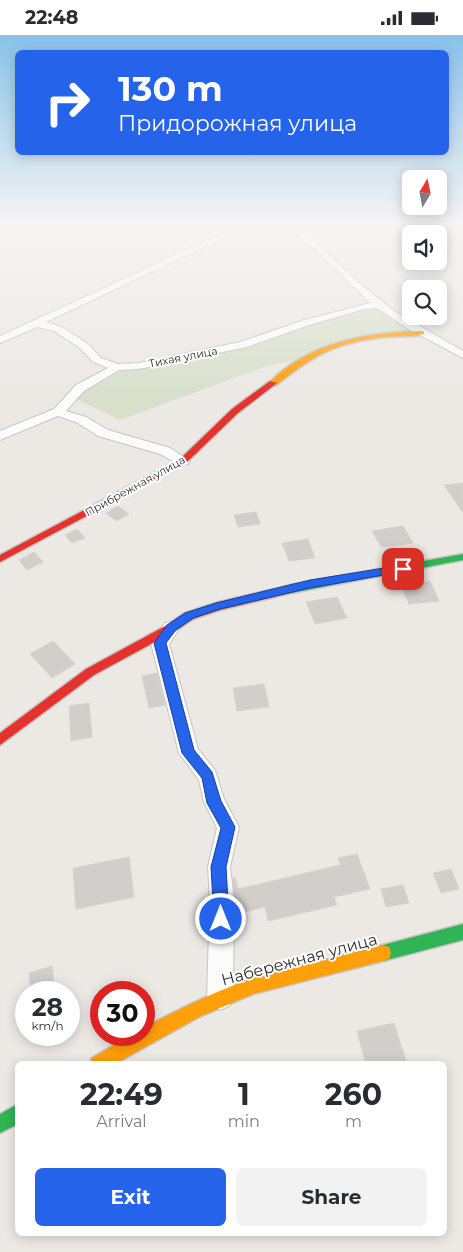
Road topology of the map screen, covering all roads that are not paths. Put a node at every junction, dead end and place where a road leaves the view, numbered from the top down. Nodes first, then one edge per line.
1 (127, 281) edge
2 (352, 281) edge
3 (381, 305) junction
4 (36, 323) junction
5 (422, 333) junction
6 (0, 340) edge
7 (463, 355) edge
8 (117, 367) junction
9 (58, 412) junction
10 (0, 437) edge
11 (183, 461) junction
12 (463, 557) edge
13 (0, 559) edge
14 (171, 628) junction
15 (0, 740) edge
16 (463, 932) edge
17 (220, 997) junction
18 (103, 1061) edge
19 (15, 1115) edge
20 (0, 1124) edge

1 - 4 street
2 - 3 street
3 - 5 street
3 - 8 street, Тихая улица
4 - 6 street
4 - 8 street
5 - 7 street
5 - 11 street, Прибрежная улица
8 - 9 street, Тихая улица
9 - 10 street, Тихая улица
9 - 11 street
11 - 13 street, Прибрежная улица
12 - 14 street
14 - 15 street
14 - 17 street
16 - 17 street, Набережная улица
17 - 18 street, Набережная улица
19 - 20 street

